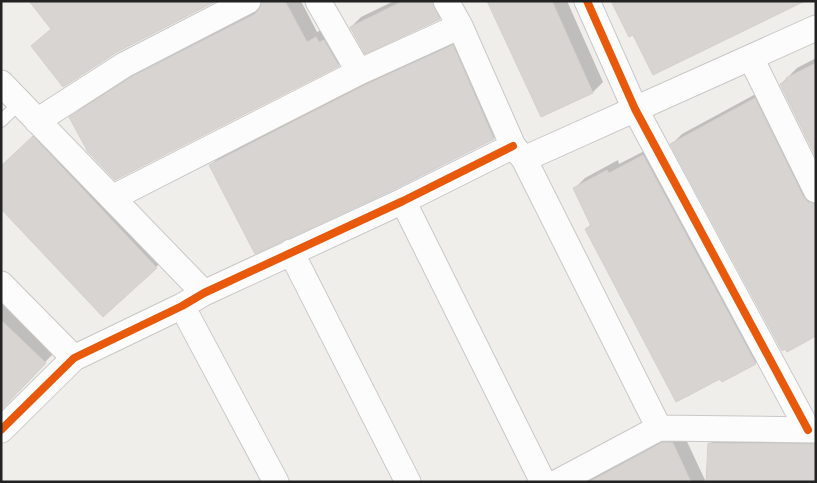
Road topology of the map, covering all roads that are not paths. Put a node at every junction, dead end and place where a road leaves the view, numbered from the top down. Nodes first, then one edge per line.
1 (248, 1) edge
2 (318, 1) edge
3 (446, 1) edge
4 (587, 1) edge
5 (460, 26) junction
6 (816, 28) edge
7 (751, 58) junction
8 (359, 72) junction
9 (1, 83) edge
10 (20, 103) junction
11 (635, 109) junction
12 (1, 121) edge
13 (37, 121) junction
14 (518, 153) junction
15 (816, 190) edge
16 (112, 198) junction
17 (403, 201) junction
18 (291, 252) junction
19 (1, 284) edge
20 (204, 293) junction
21 (182, 306) junction
22 (74, 358) junction
23 (659, 428) junction
24 (1, 430) edge
25 (812, 430) edge
26 (276, 482) edge
27 (408, 482) edge
28 (543, 482) edge
29 (558, 482) edge

1 - 13 street
2 - 8 street
3 - 5 street
4 - 11 street
5 - 8 street
5 - 14 street
6 - 7 street
7 - 11 street
7 - 15 street
8 - 16 street
9 - 10 street
10 - 12 lane
10 - 13 street
11 - 14 street
11 - 25 street
13 - 16 street
14 - 17 street
14 - 23 street
16 - 20 street
17 - 18 street
17 - 28 street
18 - 20 street
18 - 27 street
19 - 22 street
20 - 21 street
21 - 22 street
21 - 26 street
22 - 24 street
23 - 25 street
23 - 29 street

